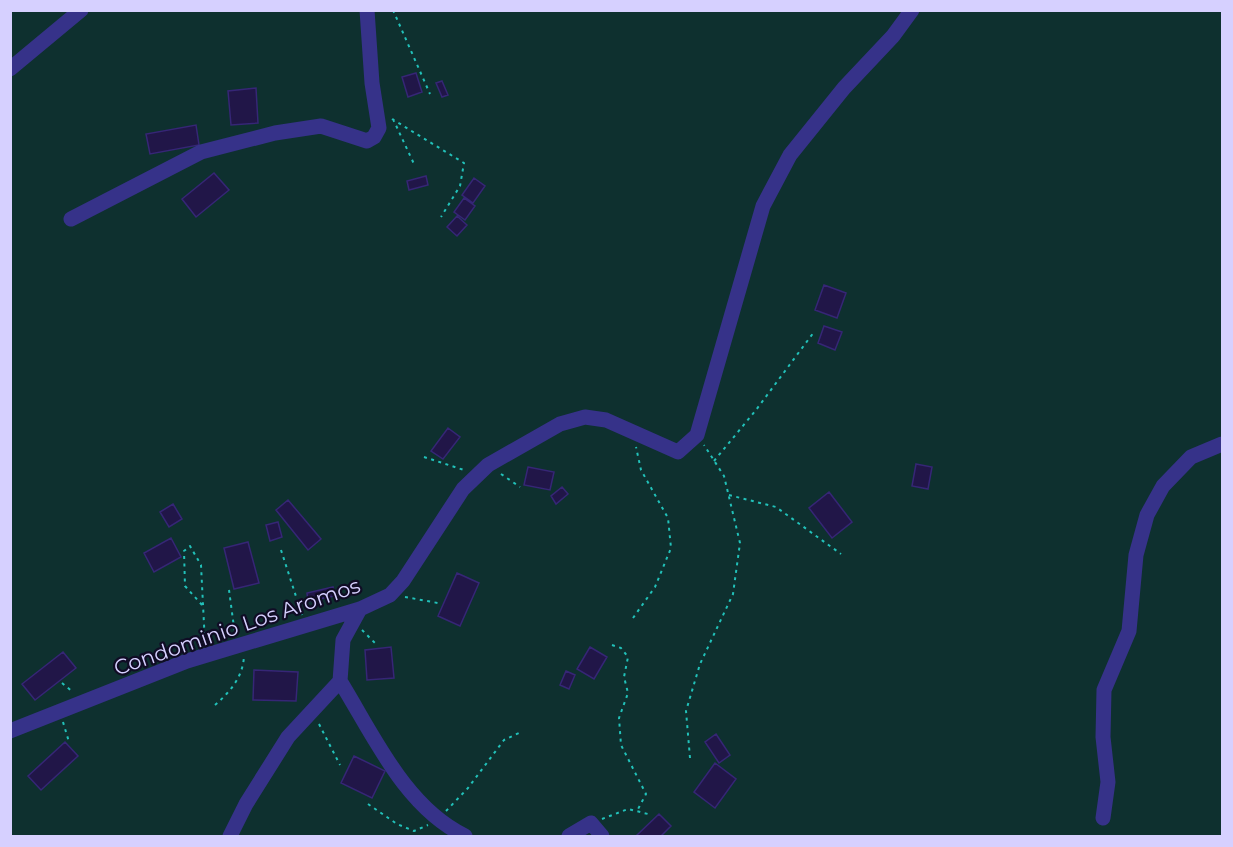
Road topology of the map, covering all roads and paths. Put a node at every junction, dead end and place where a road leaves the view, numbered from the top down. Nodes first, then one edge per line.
1 (81, 10) edge
2 (367, 10) edge
3 (393, 10) edge
4 (912, 10) edge
5 (10, 69) edge
6 (430, 94) dead end
7 (376, 110) junction
8 (393, 119) junction
9 (414, 164) dead end
10 (441, 217) dead end
11 (71, 219) dead end
12 (814, 332) dead end
13 (633, 432) junction
14 (697, 435) junction
15 (1222, 444) edge
16 (424, 457) dead end
17 (714, 461) junction
18 (483, 470) junction
19 (520, 487) dead end
20 (729, 495) junction
21 (281, 550) dead end
22 (841, 554) dead end
23 (229, 590) dead end
24 (390, 595) junction
25 (438, 603) dead end
26 (202, 605) junction
27 (356, 616) junction
28 (633, 618) dead end
29 (305, 626) junction
30 (376, 644) dead end
31 (241, 645) junction
32 (612, 645) dead end
33 (206, 656) junction
34 (340, 681) junction
35 (215, 705) dead end
36 (60, 711) junction
37 (313, 711) junction
38 (10, 731) edge
39 (521, 732) dead end
40 (69, 742) dead end
41 (690, 758) dead end
42 (340, 765) dead end
43 (368, 804) dead end
44 (637, 811) junction
45 (648, 813) dead end
46 (1103, 818) dead end
47 (438, 819) junction
48 (591, 823) junction
49 (230, 837) edge
50 (465, 837) edge
51 (569, 837) edge
52 (602, 837) edge

1 - 5 street
2 - 7 street
3 - 6 path
4 - 14 street
7 - 8 path
7 - 11 street
8 - 9 path
8 - 10 path
12 - 17 path
13 - 14 street, Condominio Los Aromos
13 - 18 street, Condominio Los Aromos
13 - 28 path
14 - 17 path
15 - 46 street
16 - 18 path
17 - 20 path
18 - 19 path
18 - 24 street, Condominio Los Aromos
20 - 22 path
20 - 41 path
21 - 29 path
23 - 31 path
24 - 25 path
24 - 27 street, Condominio Los Aromos
26 - 26 path
26 - 33 path
27 - 29 street, Condominio Los Aromos
27 - 30 path
27 - 34 street
29 - 31 street, Condominio Los Aromos
31 - 33 street, Condominio Los Aromos
31 - 35 path
32 - 44 path
33 - 36 street, Condominio Los Aromos
34 - 37 street
34 - 47 street
36 - 38 street, Condominio Los Aromos
36 - 40 path
37 - 42 path
37 - 49 street
39 - 47 path
43 - 47 path
44 - 45 path
44 - 48 path
47 - 50 street
48 - 51 street
48 - 52 street

